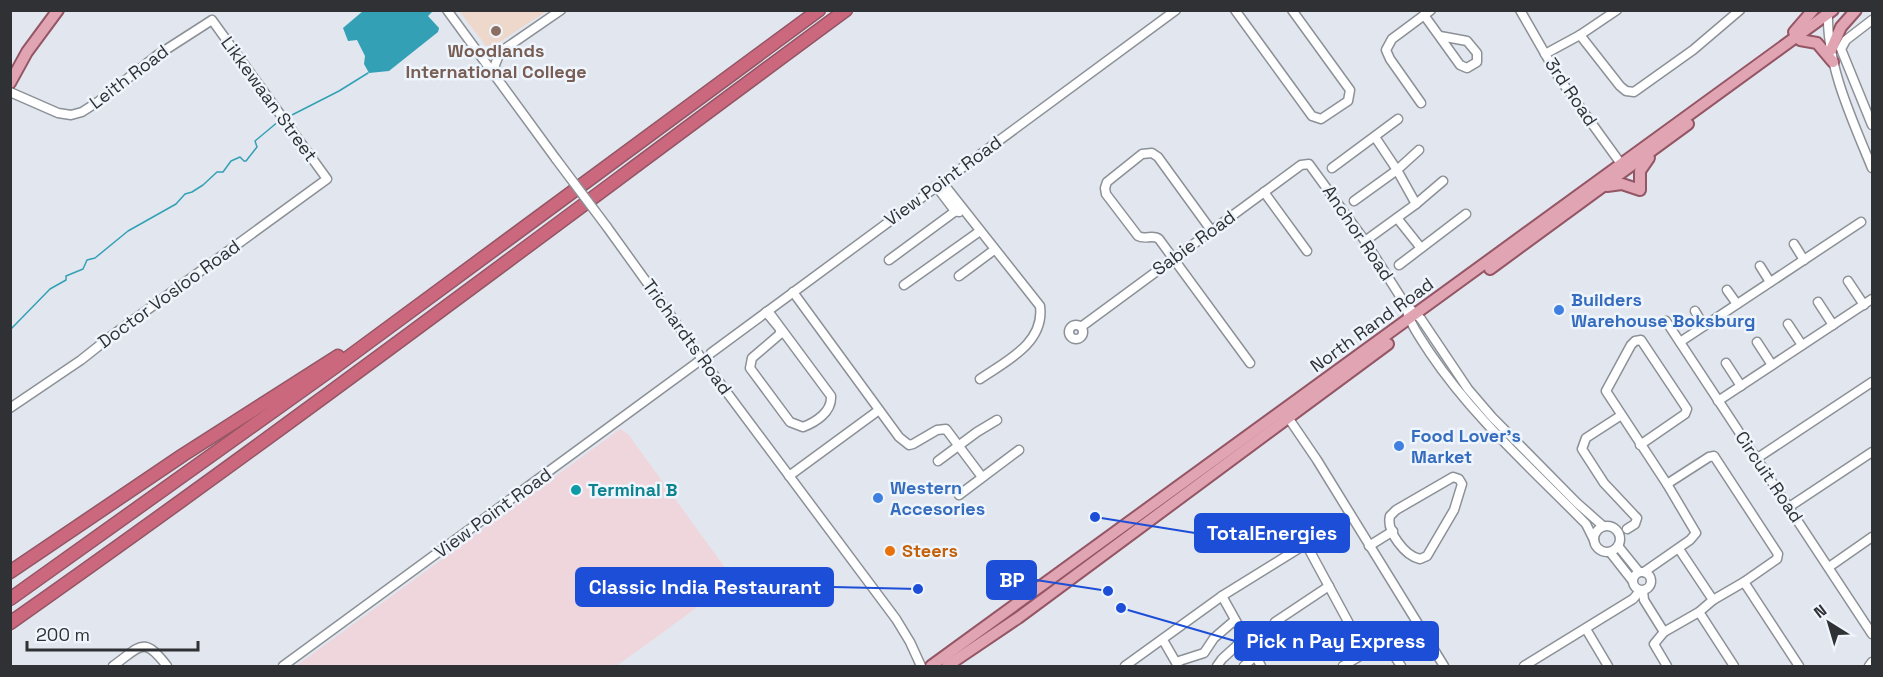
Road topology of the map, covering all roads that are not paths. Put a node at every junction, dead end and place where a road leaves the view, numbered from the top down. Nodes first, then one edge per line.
1 (56, 10) edge
2 (447, 10) edge
3 (561, 10) edge
4 (819, 10) edge
5 (846, 10) edge
6 (1176, 10) edge
7 (1236, 10) edge
8 (1292, 10) edge
9 (1520, 10) edge
10 (1740, 10) edge
11 (1813, 10) edge
12 (1843, 10) edge
13 (1856, 10) edge
14 (1613, 12) edge
15 (1427, 13) edge
16 (1829, 14) edge
17 (212, 20) joint
18 (1872, 20) edge
19 (1580, 35) junction
20 (1440, 36) junction
21 (1800, 40) junction
22 (1782, 46) junction
23 (1831, 50) junction
24 (500, 52) junction
25 (478, 53) junction
26 (1545, 54) junction
27 (1833, 62) junction
28 (10, 72) edge
29 (495, 76) junction
30 (10, 82) edge
31 (10, 92) edge
32 (1421, 103) dead end
33 (1398, 119) dead end
34 (1872, 124) edge
35 (1375, 137) junction
36 (1666, 141) junction
37 (1419, 150) dead end
38 (1871, 162) edge
39 (1309, 164) joint
40 (1624, 167) junction
41 (1332, 168) dead end
42 (1397, 170) junction
43 (327, 179) joint
44 (1443, 181) dead end
45 (939, 184) junction
46 (1604, 187) junction
47 (1264, 192) junction
48 (1354, 201) dead end
49 (554, 204) junction
50 (1416, 204) junction
51 (960, 210) junction
52 (1466, 214) dead end
53 (1397, 218) junction
54 (1861, 222) dead end
55 (1211, 230) junction
56 (980, 231) junction
57 (1365, 241) junction
58 (1794, 244) dead end
59 (1421, 248) junction
60 (994, 250) junction
61 (1307, 251) dead end
62 (1173, 258) junction
63 (889, 260) dead end
64 (1804, 260) junction
65 (1400, 266) dead end
66 (1760, 266) dead end
67 (959, 276) dead end
68 (1848, 281) dead end
69 (1770, 282) junction
70 (904, 285) dead end
71 (1727, 290) dead end
72 (793, 292) junction
73 (1872, 299) edge
74 (1818, 302) dead end
75 (1737, 304) junction
76 (1864, 305) junction
77 (767, 312) junction
78 (1695, 312) dead end
79 (1414, 319) junction
80 (1666, 321) dead end
81 (1788, 324) dead end
82 (1833, 325) junction
83 (1704, 326) junction
84 (1081, 327) dead end
85 (1680, 342) junction
86 (1757, 342) dead end
87 (1802, 345) junction
88 (711, 353) dead end
89 (702, 359) junction
90 (1250, 363) dead end
91 (1726, 363) dead end
92 (1772, 365) junction
93 (980, 379) dead end
94 (1872, 382) edge
95 (1741, 386) junction
96 (1718, 401) junction
97 (10, 408) edge
98 (879, 410) junction
99 (1286, 414) junction
100 (1620, 416) junction
101 (997, 420) dead end
102 (1640, 445) junction
103 (959, 446) junction
104 (1019, 450) dead end
105 (1872, 452) edge
106 (1756, 459) junction
107 (938, 461) dead end
108 (789, 476) junction
109 (982, 477) junction
110 (1667, 484) junction
111 (960, 495) dead end
112 (1789, 507) junction
113 (1351, 516) junction
114 (1603, 526) junction
115 (1627, 529) dead end
116 (1393, 531) junction
117 (1872, 537) edge
118 (1594, 540) junction
119 (1306, 544) junction
120 (1369, 546) junction
121 (1618, 546) junction
122 (1679, 549) junction
123 (1610, 552) junction
124 (1829, 567) junction
125 (10, 572) edge
126 (1642, 572) junction
127 (1632, 580) junction
128 (1744, 582) junction
129 (64, 585) junction
130 (1329, 586) junction
131 (1642, 591) junction
132 (1222, 596) junction
133 (10, 599) edge
134 (1713, 600) junction
135 (1699, 612) junction
136 (1235, 620) junction
137 (10, 622) edge
138 (1275, 622) dead end
139 (10, 628) edge
140 (1871, 628) edge
141 (1586, 629) junction
142 (1664, 632) junction
143 (1245, 638) junction
144 (1163, 639) junction
145 (1365, 653) junction
146 (1255, 656) junction
147 (1540, 657) junction
148 (1872, 662) edge
149 (1177, 664) edge
150 (113, 666) edge
151 (167, 666) edge
152 (284, 666) edge
153 (921, 666) edge
154 (931, 666) edge
155 (947, 666) edge
156 (1125, 666) edge
157 (1217, 666) edge
158 (1244, 666) edge
159 (1261, 666) edge
160 (1343, 666) edge
161 (1401, 666) edge
162 (1444, 666) edge
163 (1524, 666) edge
164 (1546, 666) edge
165 (1608, 666) edge
166 (1667, 666) edge
167 (1734, 666) edge
168 (1799, 666) edge
169 (1869, 666) edge

1 - 28 main road
1 - 30 main road
2 - 25 street, Trichardts Road
3 - 24 street
4 - 49 highway
5 - 129 highway
6 - 45 street, View Point Road
7 - 8 street
9 - 26 street, 3rd Road
10 - 19 street
11 - 22 main road
12 - 16 main road, North Rand Road
13 - 23 main road
14 - 19 street
15 - 20 street
15 - 32 street
16 - 21 main road, North Rand Road
16 - 22 main road, North Rand Road
16 - 23 street
17 - 31 street, Leith Road
17 - 43 street, Likkewaan Street
18 - 34 street
19 - 26 street
20 - 20 street
21 - 27 main road
21 - 36 main road, North Rand Road
22 - 40 main road, North Rand Road
23 - 27 street
24 - 25 street
24 - 29 street
25 - 29 street, Trichardts Road
26 - 40 street, 3rd Road
27 - 38 street
29 - 89 street, Trichardts Road, bridge
33 - 35 street
35 - 41 street
35 - 42 street
36 - 40 main road, North Rand Road
36 - 46 main road
37 - 42 street
39 - 47 street, Sabie Road
39 - 57 street, Anchor Road
40 - 46 main road, North Rand Road
40 - 79 main road, North Rand Road
42 - 48 street
42 - 50 street
43 - 97 street, Doctor Vosloo Road
44 - 50 street
45 - 51 street
45 - 72 street, View Point Road
46 - 79 main road, North Rand Road
47 - 55 street, Sabie Road
47 - 61 street
49 - 125 highway
49 - 133 highway
50 - 53 street
51 - 56 street
51 - 63 street
52 - 59 street
53 - 57 street
53 - 59 street
54 - 64 street
55 - 62 street, Sabie Road
55 - 62 street
56 - 60 street
56 - 70 street
57 - 79 street, Anchor Road
58 - 64 street
59 - 65 street
60 - 67 street
60 - 93 street
62 - 84 street, Sabie Road
62 - 90 street
64 - 69 street
66 - 69 street
68 - 76 street
69 - 75 street
71 - 75 street
72 - 77 street, View Point Road
72 - 98 street
73 - 76 street
74 - 82 street
75 - 83 street
76 - 82 street
77 - 77 street
77 - 88 street, View Point Road
78 - 83 street
79 - 99 main road, North Rand Road
79 - 114 street
79 - 118 street
80 - 85 street, Circuit Road
81 - 87 street
82 - 87 street
83 - 85 street
85 - 96 street, Circuit Road
86 - 92 street
87 - 92 street
89 - 108 street, Trichardts Road
89 - 152 street, View Point Road
91 - 95 street
92 - 95 street
94 - 106 street
95 - 96 street
96 - 106 street, Circuit Road
98 - 103 street
98 - 108 street
99 - 113 street
99 - 154 main road, North Rand Road
99 - 155 main road, North Rand Road
100 - 102 street
100 - 102 street
100 - 115 street
101 - 103 street
102 - 110 street
103 - 107 street
103 - 109 street
104 - 109 street
105 - 112 street
106 - 112 street, Circuit Road
108 - 153 street, Trichardts Road
109 - 111 street
110 - 122 street
110 - 128 street
112 - 124 street, Circuit Road
113 - 119 street
113 - 120 street
114 - 118 street
114 - 121 street
116 - 116 street
116 - 120 street
117 - 124 street
118 - 123 street
119 - 130 street
119 - 132 street
120 - 162 street
121 - 123 street
121 - 126 street
122 - 126 street
122 - 134 street
123 - 127 street
124 - 140 street, Circuit Road
126 - 127 street
126 - 131 street
127 - 131 street
128 - 134 street
128 - 168 street
129 - 137 highway
129 - 139 highway
130 - 138 street
130 - 145 street
131 - 141 street
131 - 142 street
132 - 136 street
132 - 144 street
134 - 135 street
135 - 142 street
135 - 167 street
136 - 143 street
136 - 149 street
141 - 147 street
141 - 165 street
142 - 166 street
143 - 146 street
143 - 157 street
144 - 149 street
144 - 156 street
145 - 160 street
145 - 161 street
146 - 158 street
146 - 159 street
147 - 163 street
147 - 164 street
148 - 169 street
150 - 151 street

